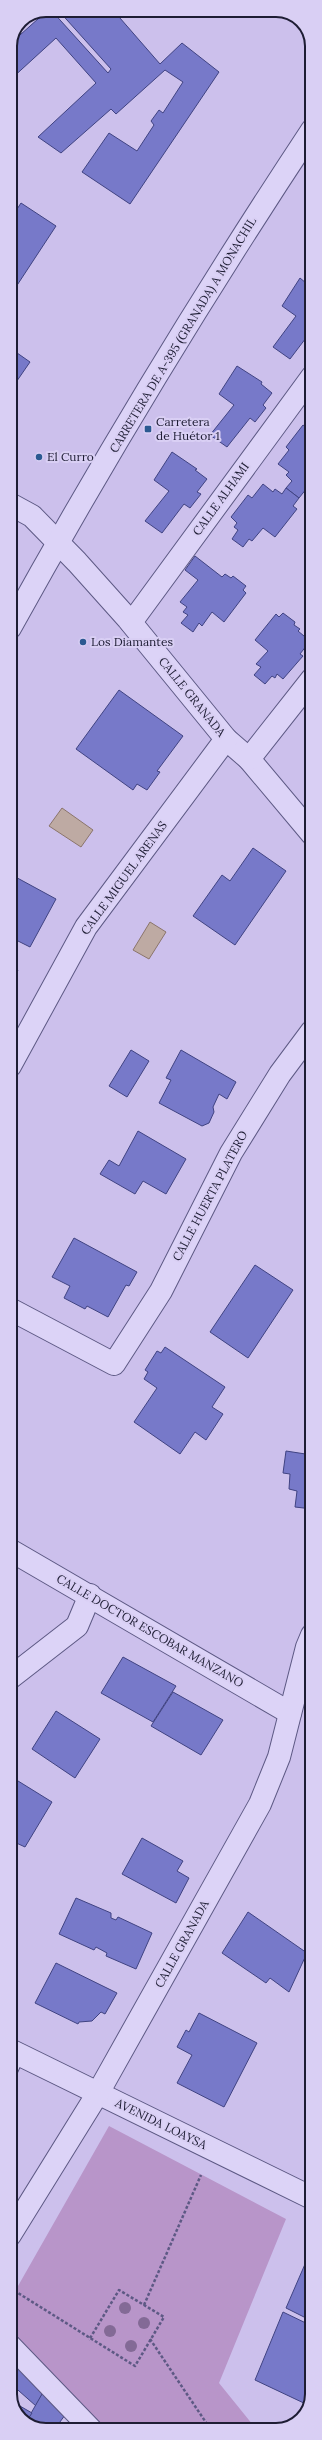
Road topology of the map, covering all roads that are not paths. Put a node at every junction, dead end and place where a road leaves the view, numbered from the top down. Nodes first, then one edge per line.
1 (305, 141) edge
2 (305, 386) edge
3 (17, 508) edge
4 (58, 542) junction
5 (17, 615) edge
6 (131, 623) junction
7 (305, 688) edge
8 (226, 739) junction
9 (249, 759) junction
10 (305, 826) edge
11 (305, 1040) edge
12 (17, 1053) edge
13 (17, 1314) edge
14 (17, 1554) edge
15 (90, 1596) junction
16 (305, 1655) edge
17 (17, 1673) edge
18 (290, 1713) junction
19 (17, 2060) edge
20 (98, 2093) junction
21 (305, 2195) edge
22 (17, 2224) edge
23 (17, 2352) edge
24 (85, 2423) edge

1 - 4 street, CARRETERA DE A-395 (GRANADA) A MONACHIL
2 - 6 street, CALLE ALHAMI
3 - 4 street, CALLE GRANADA
4 - 5 street, CARRETERA DE A-395 (GRANADA) A MONACHIL
4 - 6 street, CALLE GRANADA
6 - 8 street, CALLE GRANADA
7 - 9 street
8 - 9 street, CALLE GRANADA
8 - 12 street, CALLE MIGUEL ARENAS
9 - 10 street, CALLE GRANADA
11 - 13 street, CALLE HUERTA PLATERO
14 - 15 street, CALLE DOCTOR ESCOBAR MANZANO
15 - 17 street
15 - 18 street, CALLE DOCTOR ESCOBAR MANZANO
16 - 18 street, CALLE GRANADA
18 - 20 street, CALLE GRANADA
19 - 20 street, AVENIDA LOAYSA
20 - 21 street, AVENIDA LOAYSA
20 - 22 street, CALLE GRANADA
23 - 24 street

